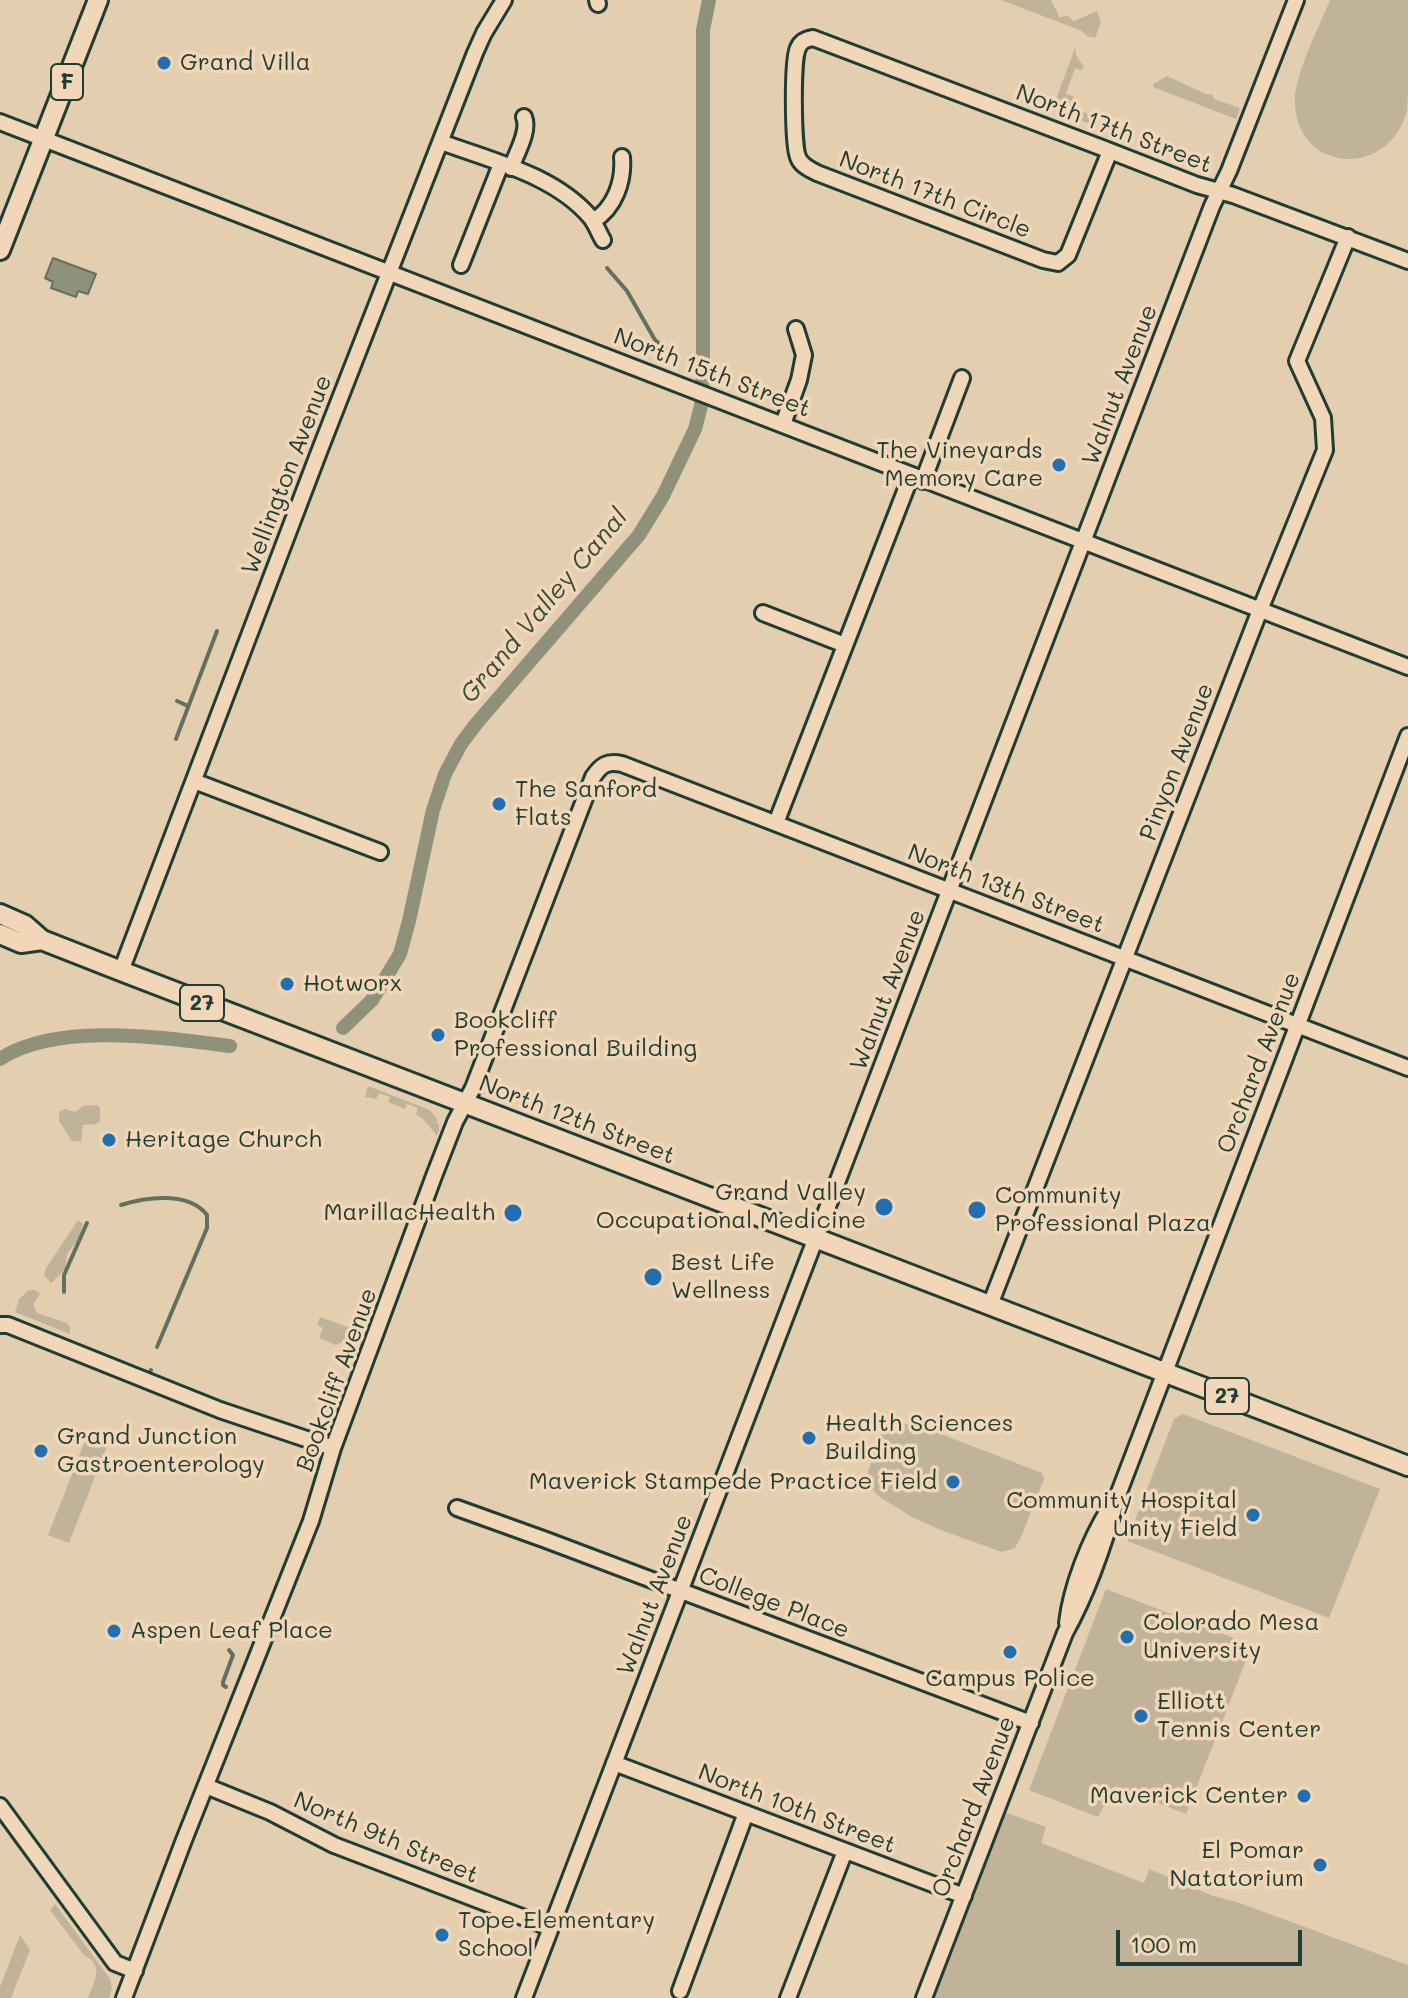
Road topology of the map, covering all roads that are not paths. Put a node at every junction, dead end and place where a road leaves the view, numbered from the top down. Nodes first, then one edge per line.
1 (98, 0) edge
2 (504, 0) edge
3 (1296, 0) edge
4 (805, 40) joint
5 (524, 117) dead end
6 (0, 122) edge
7 (44, 139) junction
8 (441, 142) junction
9 (1110, 151) junction
10 (622, 157) dead end
11 (506, 166) junction
12 (1219, 192) junction
13 (593, 221) junction
14 (1348, 237) junction
15 (603, 240) dead end
16 (0, 250) edge
17 (1408, 261) edge
18 (461, 265) dead end
19 (390, 271) junction
20 (796, 329) dead end
21 (962, 378) dead end
22 (783, 424) junction
23 (917, 478) junction
24 (1083, 543) junction
25 (1260, 610) junction
26 (763, 613) dead end
27 (845, 645) junction
28 (1408, 667) edge
29 (1408, 736) edge
30 (593, 777) joint
31 (194, 781) junction
32 (776, 823) junction
33 (380, 852) dead end
34 (950, 890) junction
35 (0, 914) edge
36 (0, 934) edge
37 (42, 940) junction
38 (1125, 958) junction
39 (121, 971) junction
40 (1297, 1024) junction
41 (1408, 1068) edge
42 (465, 1104) junction
43 (817, 1238) junction
44 (990, 1305) junction
45 (0, 1325) edge
46 (1166, 1373) junction
47 (333, 1448) junction
48 (1408, 1466) edge
49 (457, 1508) dead end
50 (681, 1591) junction
51 (1031, 1723) junction
52 (614, 1763) junction
53 (206, 1786) junction
54 (0, 1806) edge
55 (746, 1813) junction
56 (845, 1851) junction
57 (964, 1896) junction
58 (551, 1928) junction
59 (135, 1971) junction
60 (680, 1991) dead end
61 (124, 1998) edge
62 (524, 1998) edge
63 (788, 1998) edge
64 (924, 1998) edge

1 - 7 main road, F
2 - 8 street, Wellington Avenue
3 - 12 street, Walnut Avenue
4 - 9 street, North 17th Street
4 - 9 street, North 17th Circle
5 - 11 street
6 - 7 street, North 15th Street
7 - 16 main road, F
7 - 19 street, North 15th Street
8 - 11 street
8 - 19 street, Wellington Avenue
9 - 12 street, North 17th Street
10 - 13 street
11 - 13 street
11 - 18 street
12 - 14 street, North 17th Street
12 - 24 street, Walnut Avenue
13 - 15 street
14 - 17 street, North 17th Street
14 - 25 street, Pinyon Avenue
19 - 22 street, North 15th Street
19 - 31 street, Wellington Avenue
20 - 22 street
21 - 23 street
22 - 23 street, North 15th Street
23 - 24 street, North 15th Street
23 - 27 street
24 - 25 street, North 15th Street
24 - 34 street, Walnut Avenue
25 - 28 street, North 15th Street
25 - 38 street, Pinyon Avenue
26 - 27 street
27 - 32 street
29 - 40 street, Orchard Avenue
30 - 32 street, North 13th Street
30 - 42 street, Bookcliff Avenue
31 - 33 street
31 - 39 street, Wellington Avenue
32 - 34 street, North 13th Street
34 - 38 street, North 13th Street
34 - 43 street, Walnut Avenue
35 - 37 main road, North 12th Street / 27
36 - 37 main road, North 12th Street / 27
37 - 39 main road, North 12th Street / 27
38 - 40 street, North 13th Street
38 - 44 street, Pinyon Avenue
39 - 42 main road, North 12th Street / 27
40 - 41 street, North 13th Street
40 - 46 street, Orchard Avenue
42 - 43 main road, North 12th Street / 27
42 - 47 street, Bookcliff Avenue
43 - 44 main road, North 12th Street / 27
43 - 50 street, Walnut Avenue
44 - 46 main road, North 12th Street / 27
45 - 47 street
46 - 48 main road, North 12th Street / 27
46 - 51 street, Orchard Avenue
47 - 53 street, Bookcliff Avenue
49 - 50 street, College Place
50 - 51 street, College Place
50 - 52 street, Walnut Avenue
51 - 57 street, Orchard Avenue
52 - 55 street, North 10th Street
52 - 58 street, Walnut Avenue
53 - 58 street, North 9th Street
53 - 59 street, Bookcliff Avenue
54 - 59 street
55 - 56 street, North 10th Street
55 - 60 street
56 - 57 street, North 10th Street
56 - 63 street
57 - 64 street, Orchard Avenue
58 - 62 street, Walnut Avenue
59 - 61 street, Bookcliff Avenue

